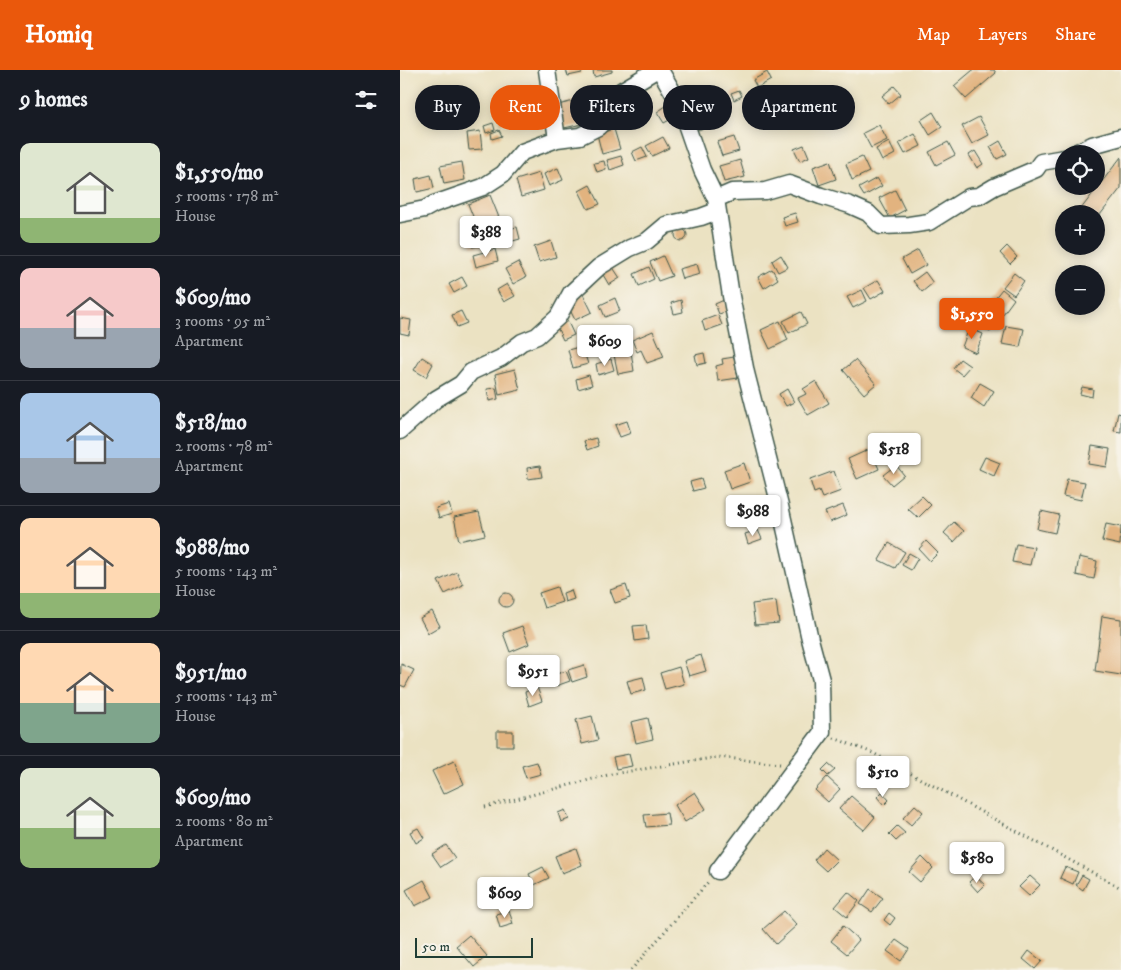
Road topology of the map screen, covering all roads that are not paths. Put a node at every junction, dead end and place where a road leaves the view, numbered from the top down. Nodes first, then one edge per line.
1 (547, 70) edge
2 (658, 70) edge
3 (1121, 137) edge
4 (557, 139) junction
5 (1092, 145) edge
6 (1055, 160) edge
7 (716, 205) junction
8 (400, 214) edge
9 (400, 431) edge
10 (718, 871) road end

1 - 4 street
2 - 4 street
2 - 7 street
3 - 5 street
4 - 8 street
6 - 7 street
7 - 9 street
7 - 10 street

